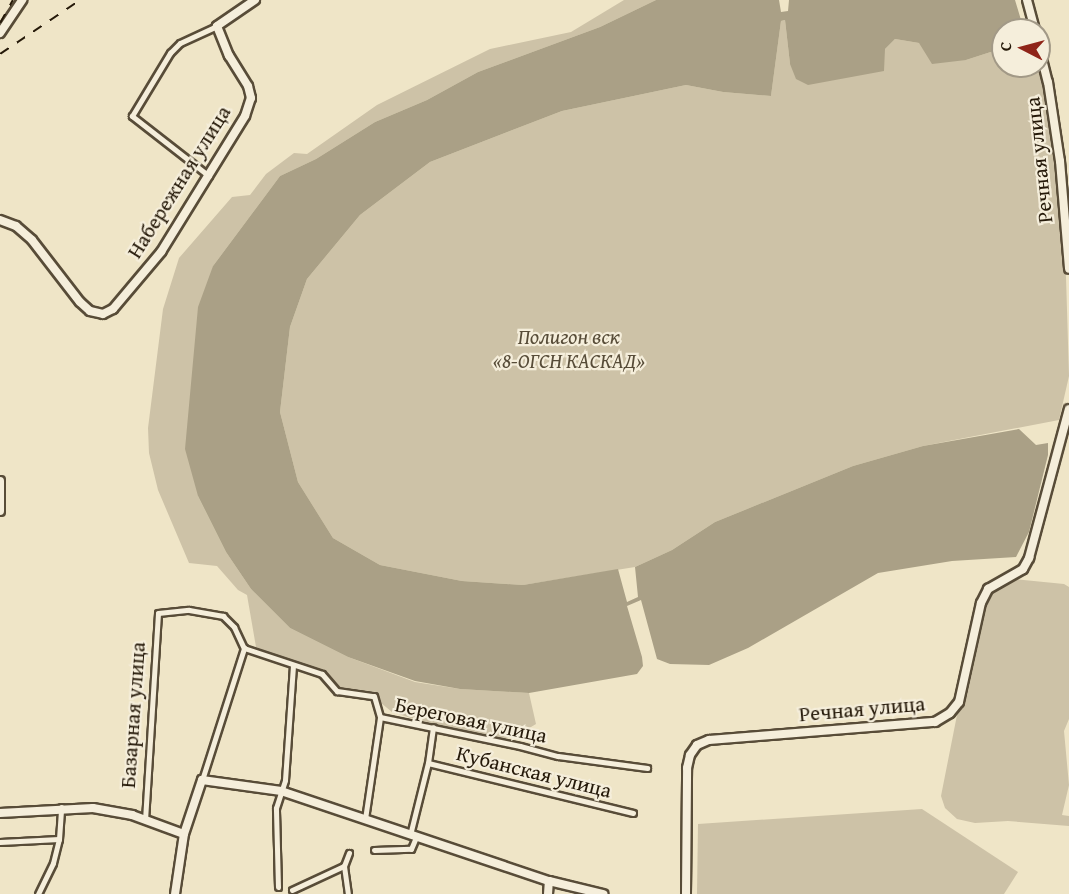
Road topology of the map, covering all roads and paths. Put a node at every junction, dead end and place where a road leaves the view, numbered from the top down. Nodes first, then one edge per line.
1 (22, 0) edge
2 (255, 0) edge
3 (1027, 0) edge
4 (1032, 18) edge
5 (217, 26) junction
6 (0, 33) edge
7 (1047, 78) edge
8 (209, 176) junction
9 (0, 220) edge
10 (1069, 269) edge
11 (1069, 409) edge
12 (0, 481) edge
13 (0, 511) edge
14 (244, 648) junction
15 (293, 666) junction
16 (380, 717) junction
17 (433, 726) junction
18 (428, 763) junction
19 (647, 768) dead end
20 (202, 780) junction
21 (280, 791) junction
22 (61, 807) junction
23 (0, 813) edge
24 (633, 813) dead end
25 (365, 819) junction
26 (145, 820) junction
27 (184, 834) junction
28 (413, 836) junction
29 (59, 839) junction
30 (0, 842) edge
31 (374, 850) dead end
32 (349, 853) dead end
33 (344, 866) junction
34 (549, 881) junction
35 (278, 886) dead end
36 (292, 890) dead end
37 (38, 894) edge
38 (175, 894) edge
39 (348, 894) edge
40 (548, 894) edge
41 (603, 894) edge
42 (686, 894) edge

1 - 6 main road
2 - 5 main road
3 - 4 main road
5 - 8 main road, Набережная улица
5 - 8 street
7 - 10 main road, Речная улица
8 - 9 main road, Набережная улица
11 - 42 main road, Речная улица
12 - 13 main road
14 - 15 street, Береговая улица
14 - 20 street
14 - 26 street, Базарная улица
15 - 16 street, Береговая улица
15 - 21 street
16 - 17 street, Береговая улица
16 - 25 street
17 - 18 street
17 - 19 street, Береговая улица
18 - 24 street, Кубанская улица
18 - 28 street
20 - 21 main road
20 - 27 main road
21 - 25 main road
21 - 35 street
22 - 23 main road, Базарная улица
22 - 26 main road, Базарная улица
22 - 29 street
25 - 28 main road
26 - 27 main road, Базарная улица
27 - 38 main road
28 - 31 street
28 - 34 main road
29 - 30 street
29 - 37 street
32 - 33 street
33 - 36 street
33 - 39 street
34 - 40 main road
34 - 41 main road

